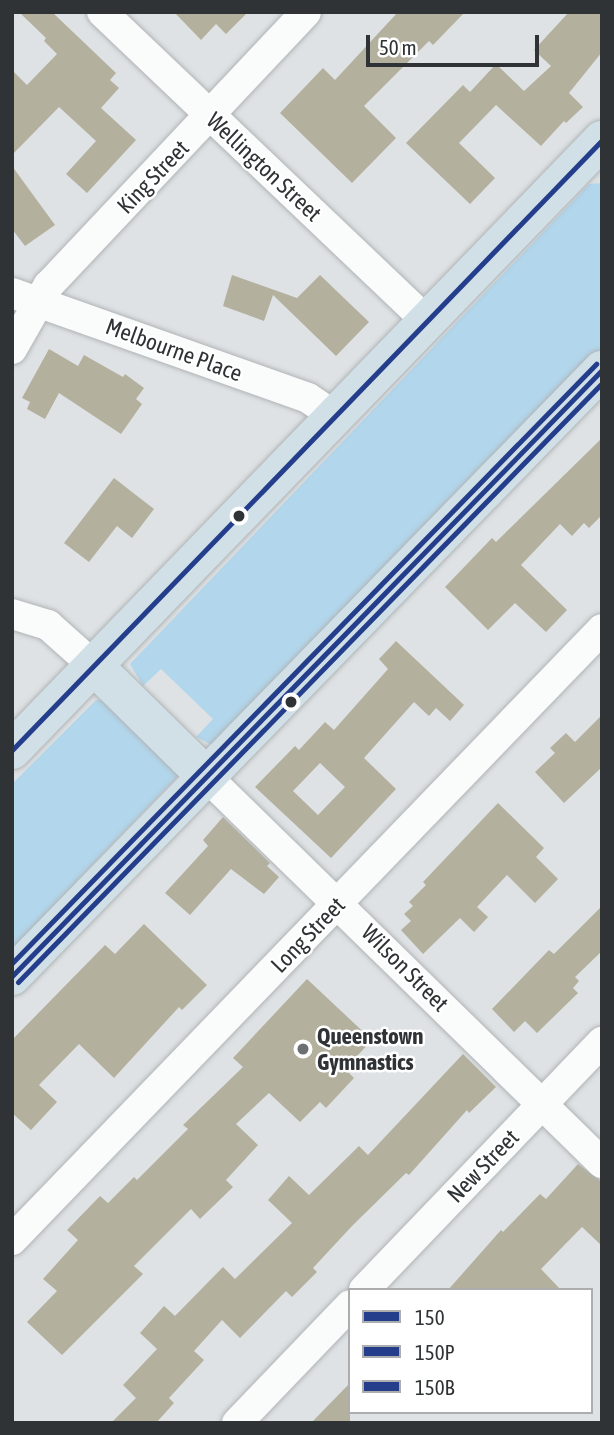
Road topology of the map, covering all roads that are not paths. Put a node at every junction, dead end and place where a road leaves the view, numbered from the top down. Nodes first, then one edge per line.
1 (102, 12) edge
2 (306, 12) edge
3 (210, 115) junction
4 (601, 143) edge
5 (26, 298) edge
6 (426, 322) junction
7 (12, 349) edge
8 (602, 370) edge
9 (333, 415) junction
10 (12, 614) edge
11 (602, 629) edge
12 (94, 666) junction
13 (12, 750) edge
14 (205, 775) junction
15 (339, 904) junction
16 (12, 976) edge
17 (602, 1042) edge
18 (541, 1104) junction
19 (602, 1163) edge
20 (12, 1240) edge
21 (366, 1288) edge
22 (348, 1307) edge
23 (237, 1423) edge

1 - 3 street, Wellington Street
2 - 3 street, King Street
3 - 5 street, King Street
3 - 6 street, Wellington Street
4 - 6 highway
5 - 7 street, King Street
5 - 9 street, Melbourne Place
6 - 9 highway
8 - 14 highway
9 - 12 highway
10 - 12 street
11 - 15 street, Long Street
12 - 13 highway
12 - 14 highway
14 - 15 street, Wilson Street
14 - 16 highway
15 - 18 street, Wilson Street
15 - 20 street, Long Street
17 - 18 street, New Street
18 - 19 street, Wilson Street
18 - 21 street, New Street
22 - 23 street

